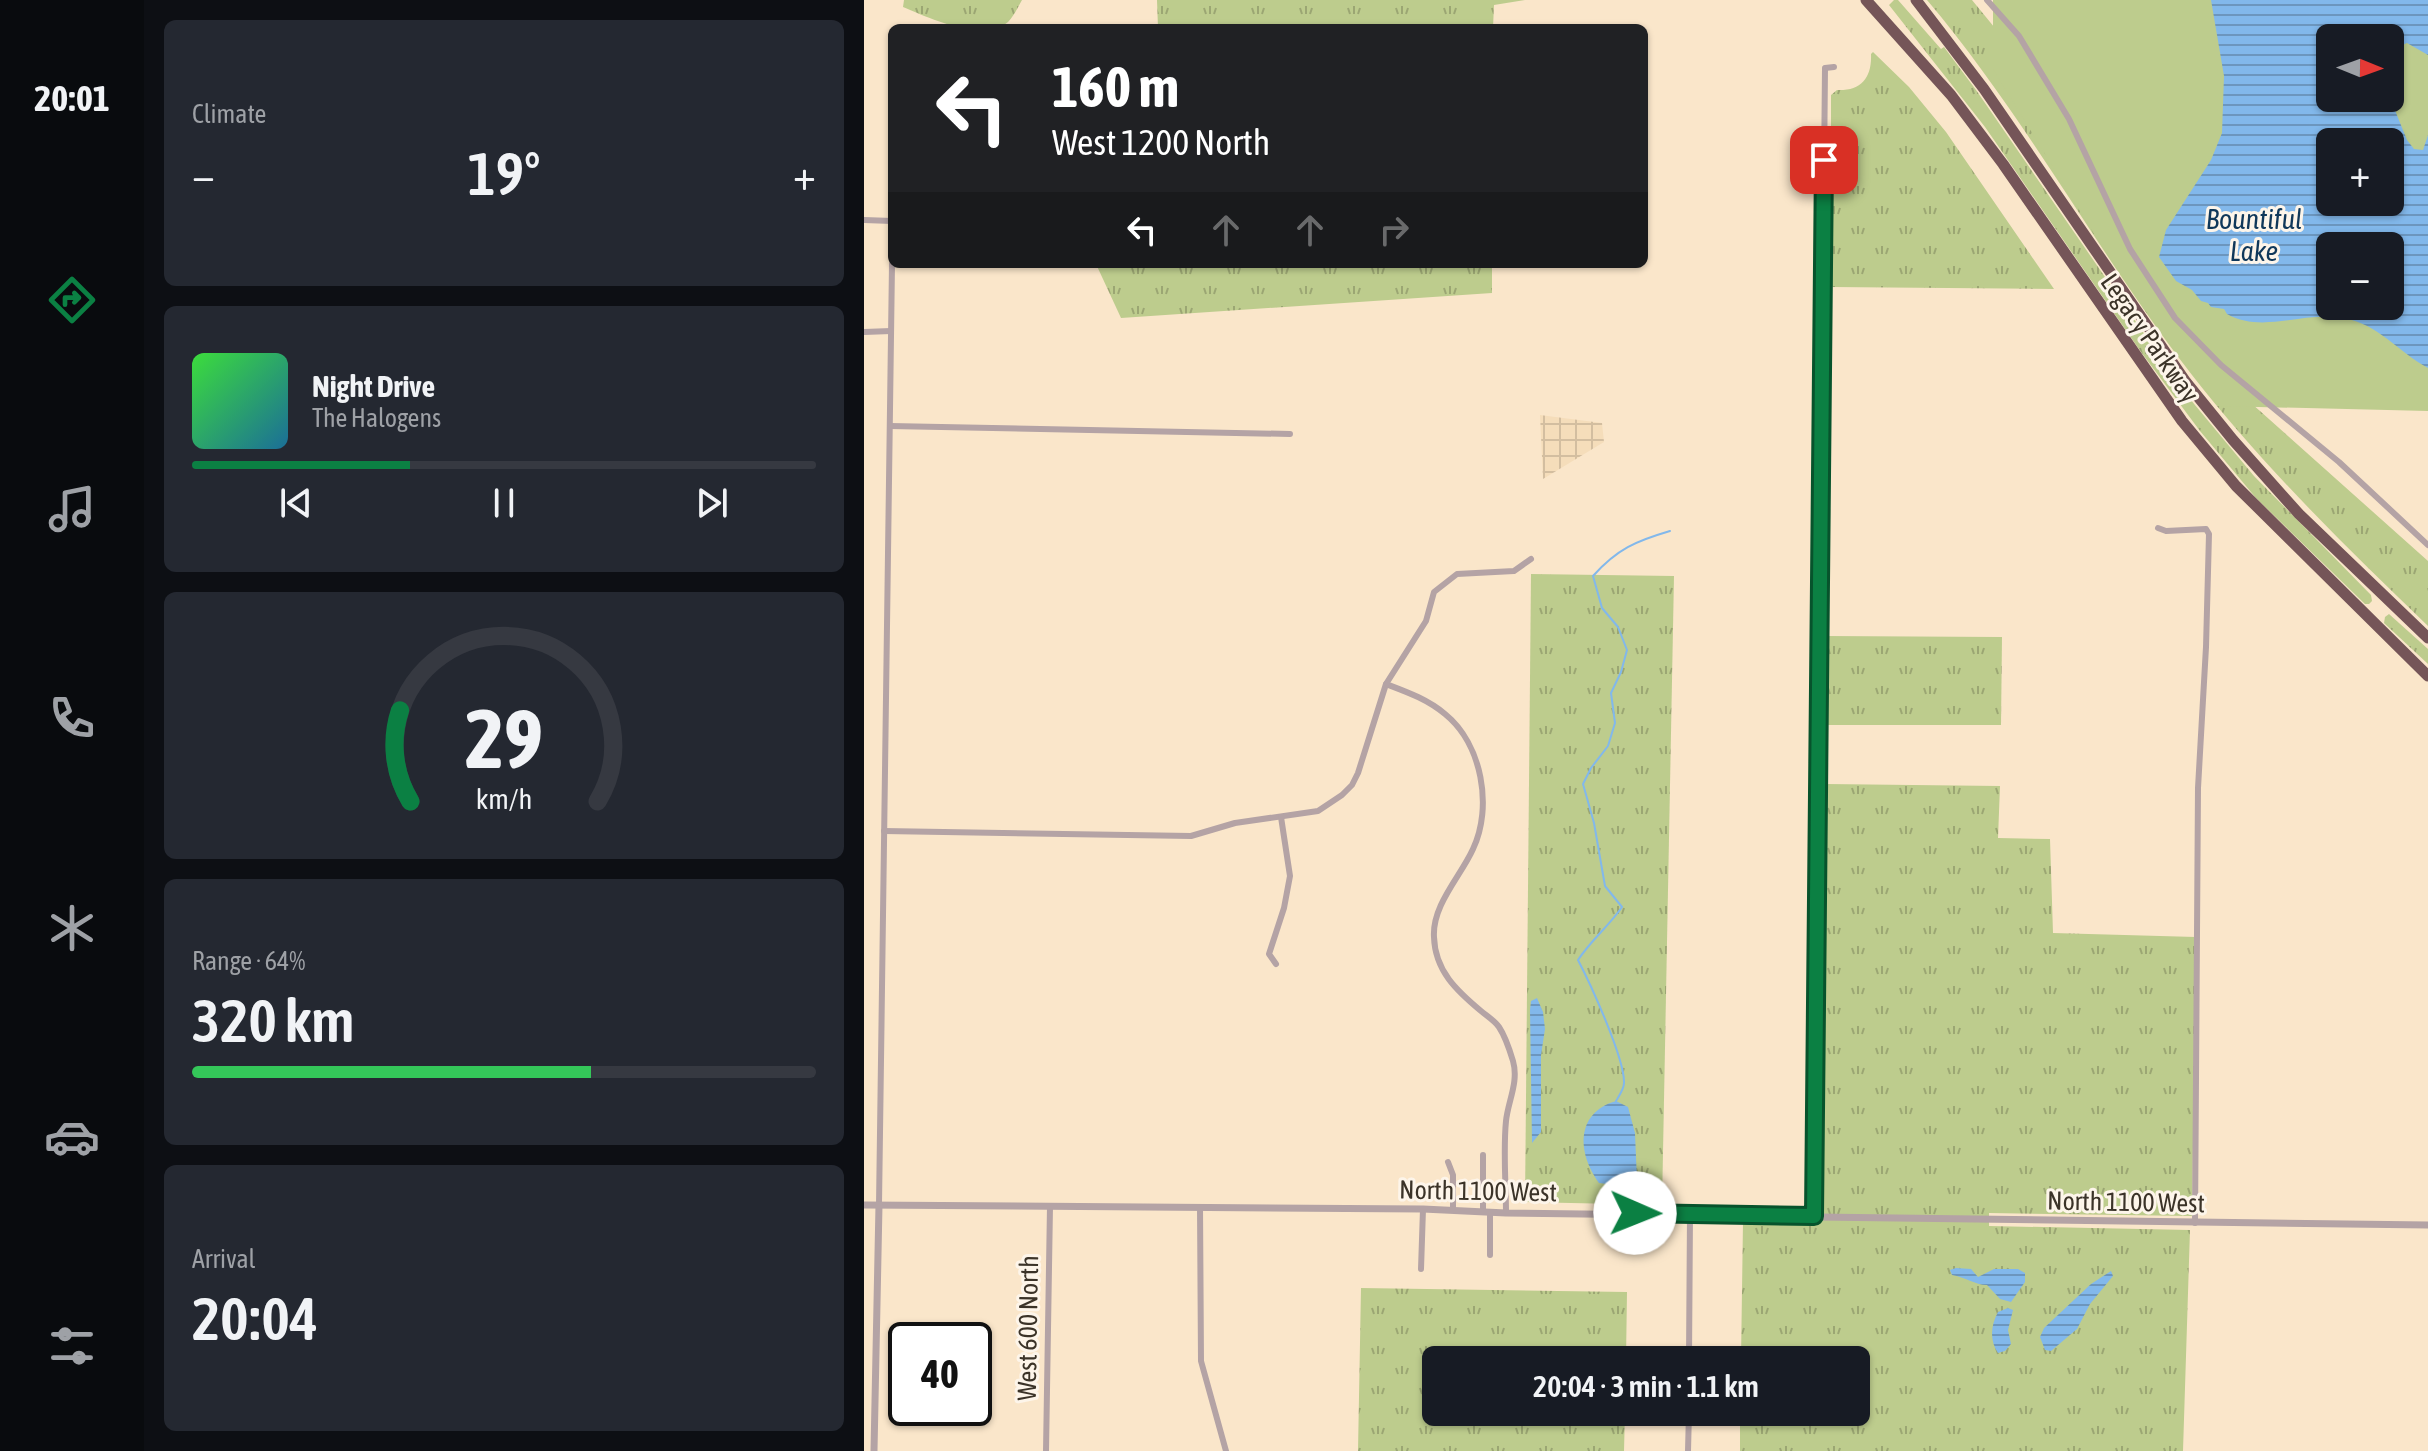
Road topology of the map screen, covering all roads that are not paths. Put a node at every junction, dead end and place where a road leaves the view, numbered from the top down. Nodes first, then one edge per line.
1 (1866, 0) edge
2 (1916, 0) edge
3 (1987, 0) edge
4 (1834, 67) dead end
5 (864, 220) edge
6 (888, 221) edge
7 (892, 268) edge
8 (891, 331) junction
9 (864, 332) edge
10 (890, 426) junction
11 (1290, 434) dead end
12 (2158, 528) dead end
13 (2428, 545) edge
14 (1531, 559) dead end
15 (2428, 638) edge
16 (2428, 676) edge
17 (1386, 684) junction
18 (1281, 817) junction
19 (884, 831) junction
20 (1276, 964) dead end
21 (1483, 1155) dead end
22 (1448, 1162) dead end
23 (864, 1205) edge
24 (879, 1205) junction
25 (1050, 1206) junction
26 (1200, 1207) junction
27 (1423, 1209) junction
28 (1453, 1210) junction
29 (1486, 1212) junction
30 (1506, 1213) junction
31 (1690, 1214) junction
32 (1814, 1216) junction
33 (2195, 1223) junction
34 (2428, 1225) edge
35 (1490, 1255) dead end
36 (1421, 1269) dead end
37 (1689, 1346) edge
38 (1689, 1426) edge
39 (874, 1451) edge
40 (1046, 1451) edge
41 (1226, 1451) edge
42 (1688, 1451) edge

1 - 16 highway, Legacy Parkway
2 - 15 highway, Legacy Parkway
3 - 13 street
4 - 32 street
5 - 6 street
7 - 8 street
8 - 9 street
8 - 10 street
10 - 11 street
10 - 19 street
12 - 33 street
14 - 17 street
17 - 18 street
17 - 30 street
18 - 19 street
18 - 20 street
19 - 24 street
21 - 29 street
22 - 28 street
23 - 24 street, North 1100 West
24 - 25 street, North 1100 West
24 - 39 street
25 - 26 street, North 1100 West
25 - 40 street, West 600 North
26 - 27 street, North 1100 West
26 - 41 street
27 - 28 street, North 1100 West
27 - 36 street
28 - 29 street, North 1100 West
29 - 30 street, North 1100 West
29 - 35 street
30 - 31 street, North 1100 West
31 - 32 street, North 1100 West
31 - 37 street
32 - 33 street, North 1100 West
33 - 34 street, North 1100 West
38 - 42 street

